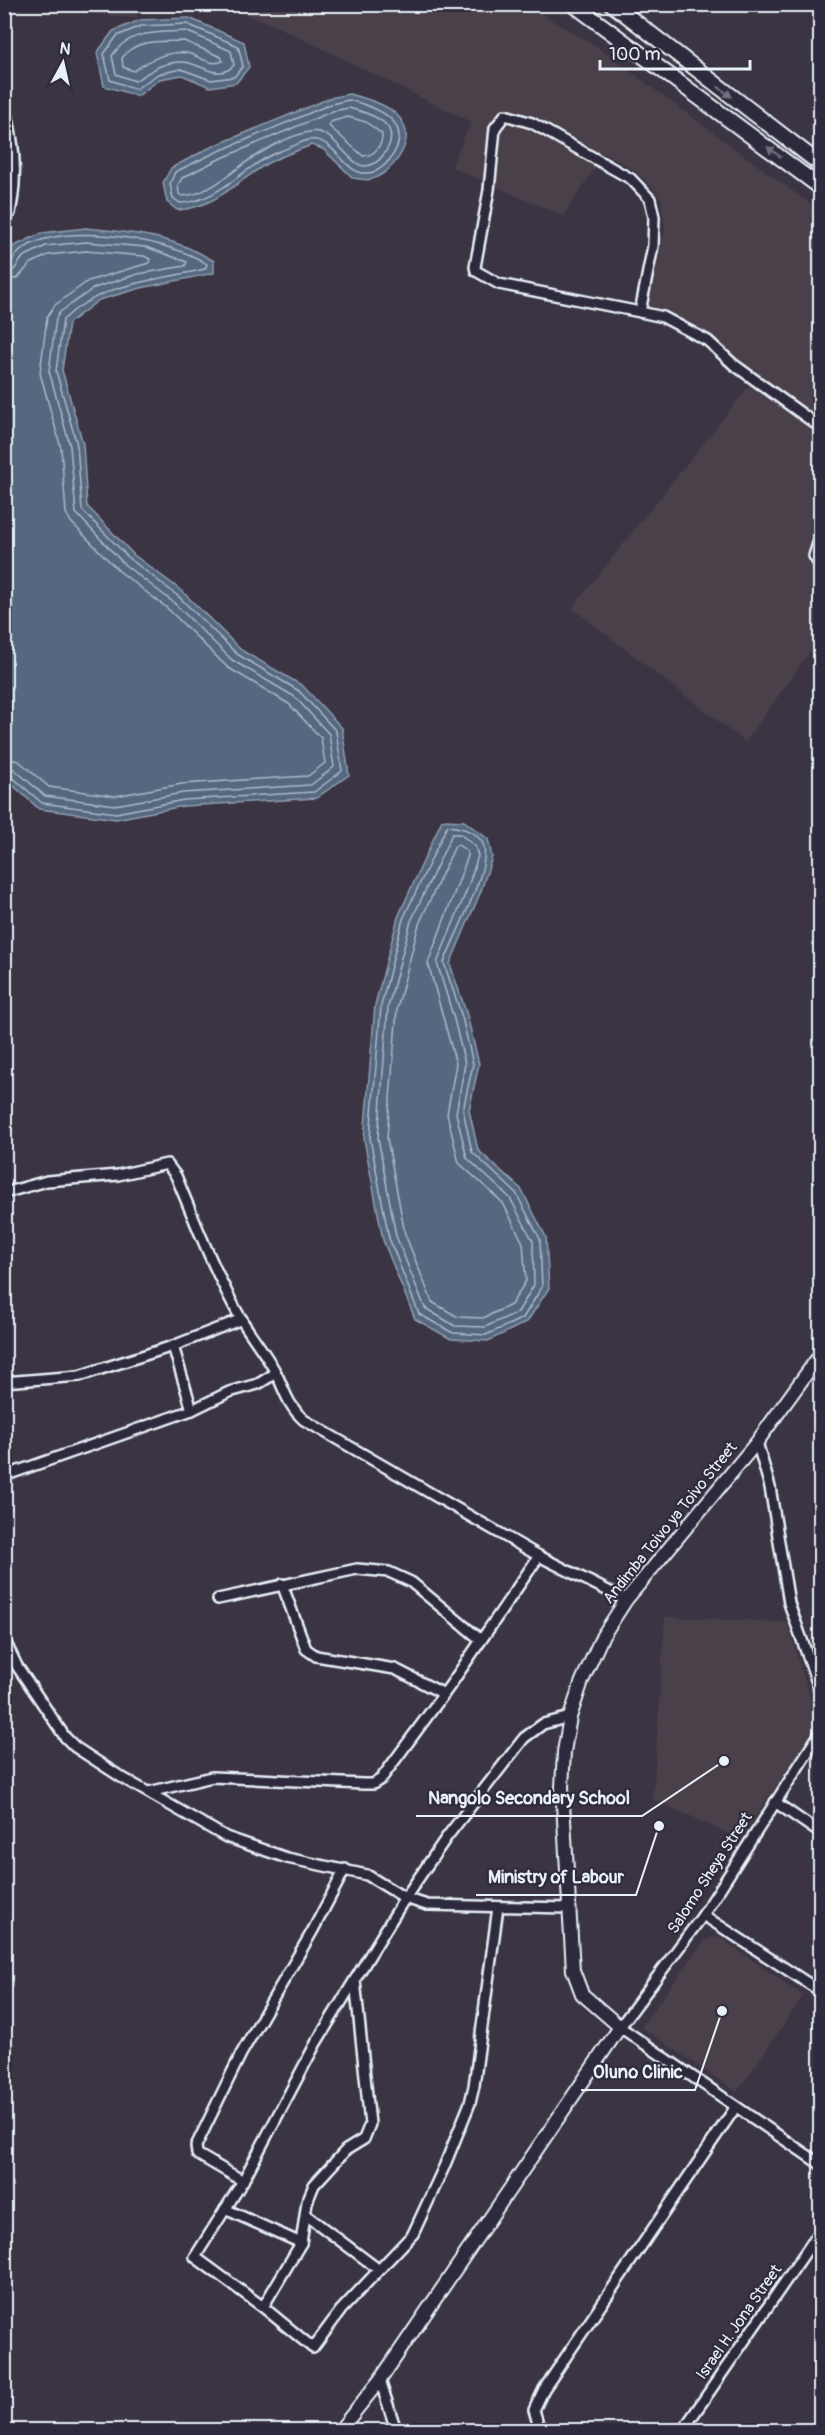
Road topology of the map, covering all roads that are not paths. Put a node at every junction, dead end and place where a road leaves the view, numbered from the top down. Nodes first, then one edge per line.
1 (573, 4) edge
2 (612, 4) edge
3 (4, 99) edge
4 (820, 164) edge
5 (820, 187) edge
6 (4, 217) edge
7 (640, 312) junction
8 (820, 427) edge
9 (820, 537) edge
10 (820, 566) edge
11 (4, 1193) edge
12 (242, 1319) junction
13 (173, 1346) junction
14 (820, 1355) edge
15 (276, 1373) junction
16 (4, 1382) edge
17 (192, 1410) junction
18 (757, 1443) junction
19 (4, 1476) edge
20 (539, 1556) junction
21 (282, 1584) junction
22 (218, 1599) dead end
23 (626, 1600) junction
24 (4, 1639) edge
25 (481, 1640) junction
26 (820, 1691) edge
27 (444, 1694) junction
28 (570, 1717) junction
29 (820, 1733) edge
30 (149, 1792) junction
31 (775, 1802) junction
32 (820, 1833) edge
33 (345, 1869) junction
34 (405, 1898) junction
35 (498, 1907) junction
36 (568, 1908) junction
37 (703, 1915) junction
38 (355, 1979) junction
39 (820, 1992) edge
40 (620, 2027) junction
41 (735, 2108) junction
42 (820, 2164) edge
43 (243, 2181) junction
44 (225, 2209) junction
45 (306, 2215) junction
46 (820, 2231) edge
47 (301, 2243) junction
48 (378, 2269) junction
49 (263, 2307) junction
50 (380, 2380) junction
51 (340, 2430) edge
52 (396, 2430) edge
53 (540, 2430) edge
54 (683, 2430) edge

5 -> 1 main road
2 -> 4 main road
3 - 6 street
7 - 7 street
7 - 8 street
9 - 10 street
11 - 12 street
12 - 13 street
12 - 15 street
13 - 16 street
13 - 17 street
14 - 18 street, Andimba Toivo ya Toivo Street
15 - 17 street
15 - 20 street
17 - 19 street
18 - 23 street, Andimba Toivo ya Toivo Street
18 - 26 street
20 - 23 street
20 - 25 street
21 - 22 street
21 - 25 street
21 - 27 street
23 - 28 street, Andimba Toivo ya Toivo Street
24 - 30 street
25 - 27 street
27 - 30 street
28 - 34 street
28 - 36 street, Andimba Toivo ya Toivo Street
29 - 31 street, Salomo Sheya Street
30 - 33 street
31 - 32 street
31 - 37 street, Salomo Sheya Street
33 - 34 street
33 - 43 street
34 - 35 street
34 - 38 street
35 - 36 street
35 - 48 street
36 - 40 street, Andimba Toivo ya Toivo Street
37 - 39 street
37 - 40 street, Salomo Sheya Street
38 - 43 street
38 - 45 street
40 - 41 street
40 - 50 street
41 - 42 street
41 - 53 street
43 - 44 street
44 - 47 street
44 - 49 street
45 - 47 street
45 - 48 street
46 - 54 street, Israel H. Jona Street
47 - 49 street
48 - 49 street
50 - 51 street
50 - 52 street

